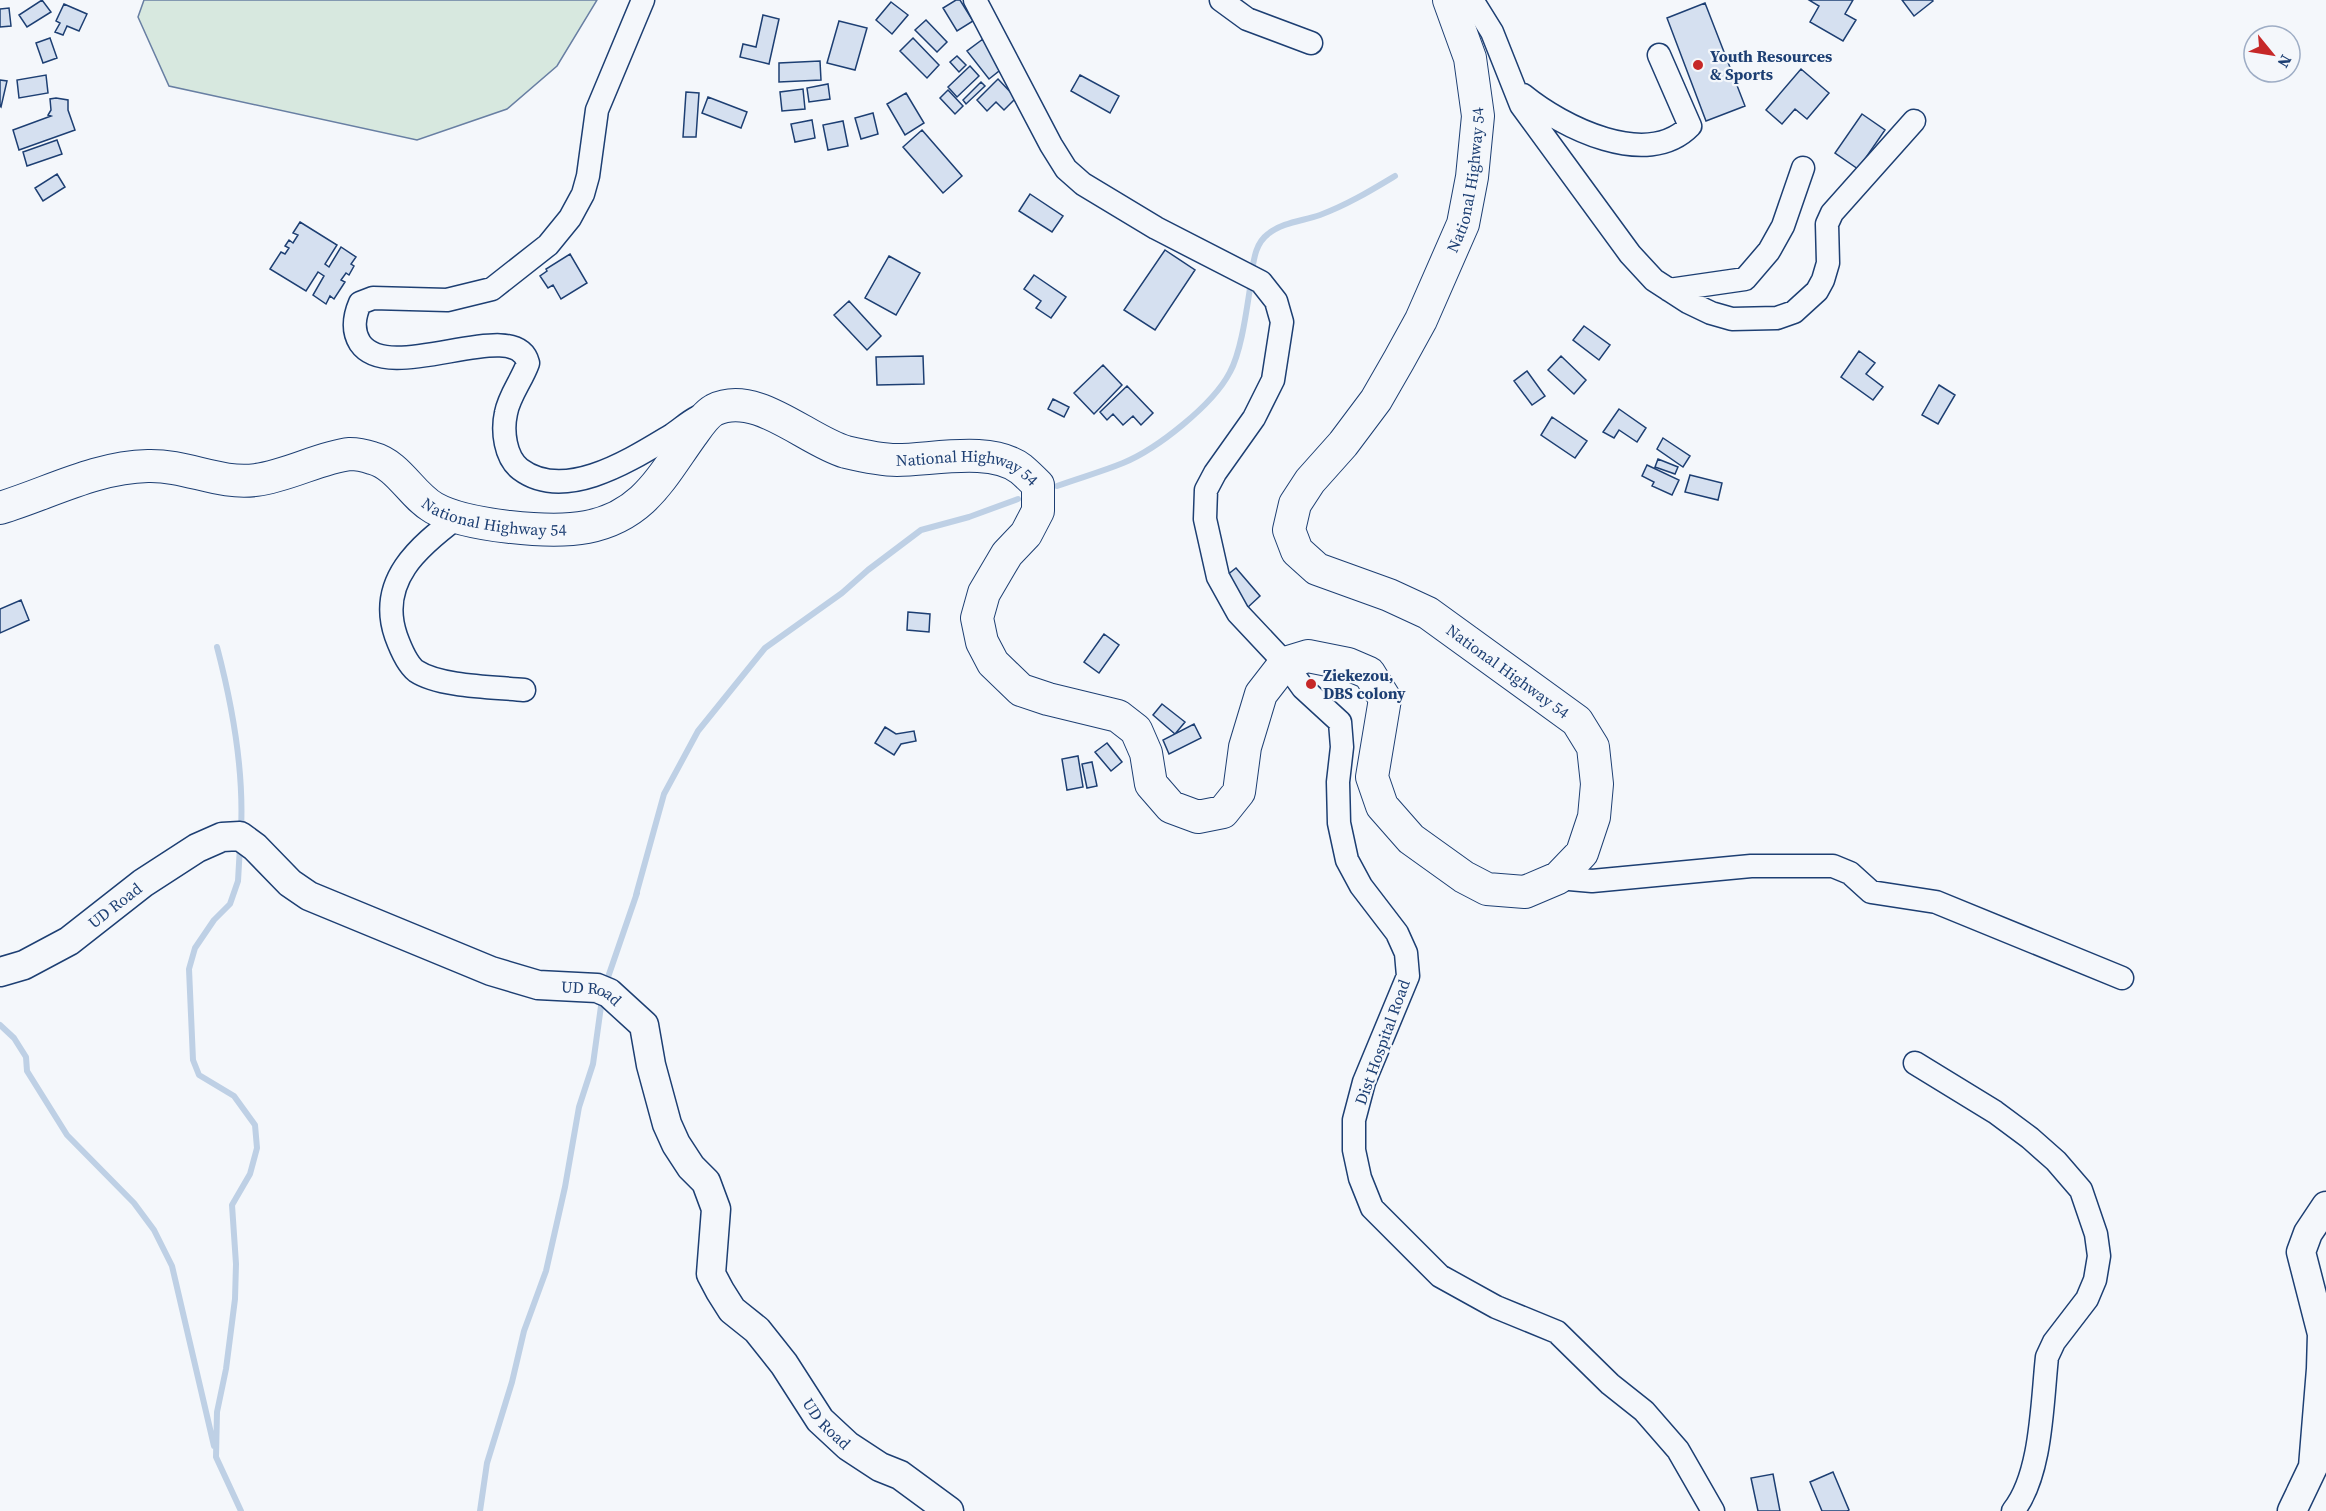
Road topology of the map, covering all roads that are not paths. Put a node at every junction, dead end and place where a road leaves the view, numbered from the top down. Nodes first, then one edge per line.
1 (644, 0) edge
2 (975, 0) edge
3 (1221, 0) edge
4 (1449, 0) edge
5 (1472, 0) edge
6 (1311, 42) dead end
7 (1659, 55) dead end
8 (1512, 87) junction
9 (1914, 121) dead end
10 (1803, 168) dead end
11 (1669, 290) junction
12 (712, 411) junction
13 (0, 508) edge
14 (458, 517) junction
15 (1285, 663) junction
16 (524, 690) dead end
17 (1558, 878) junction
18 (0, 972) edge
19 (2122, 978) dead end
20 (1915, 1063) dead end
21 (2326, 1206) edge
22 (949, 1511) edge
23 (1713, 1511) edge
24 (2013, 1511) edge
25 (2292, 1511) edge

1 - 12 street
2 - 15 street, Dist Hospital Road
3 - 6 street
4 - 17 highway, National Highway 54
5 - 8 street
7 - 8 street
8 - 11 street
9 - 11 street
10 - 11 street
12 - 14 highway, National Highway 54
12 - 15 highway, National Highway 54
13 - 14 highway, National Highway 54
14 - 16 street
15 - 17 highway, National Highway 54
15 - 23 street, Dist Hospital Road
17 - 19 street
18 - 22 main road, UD Road
20 - 24 street
21 - 25 main road

